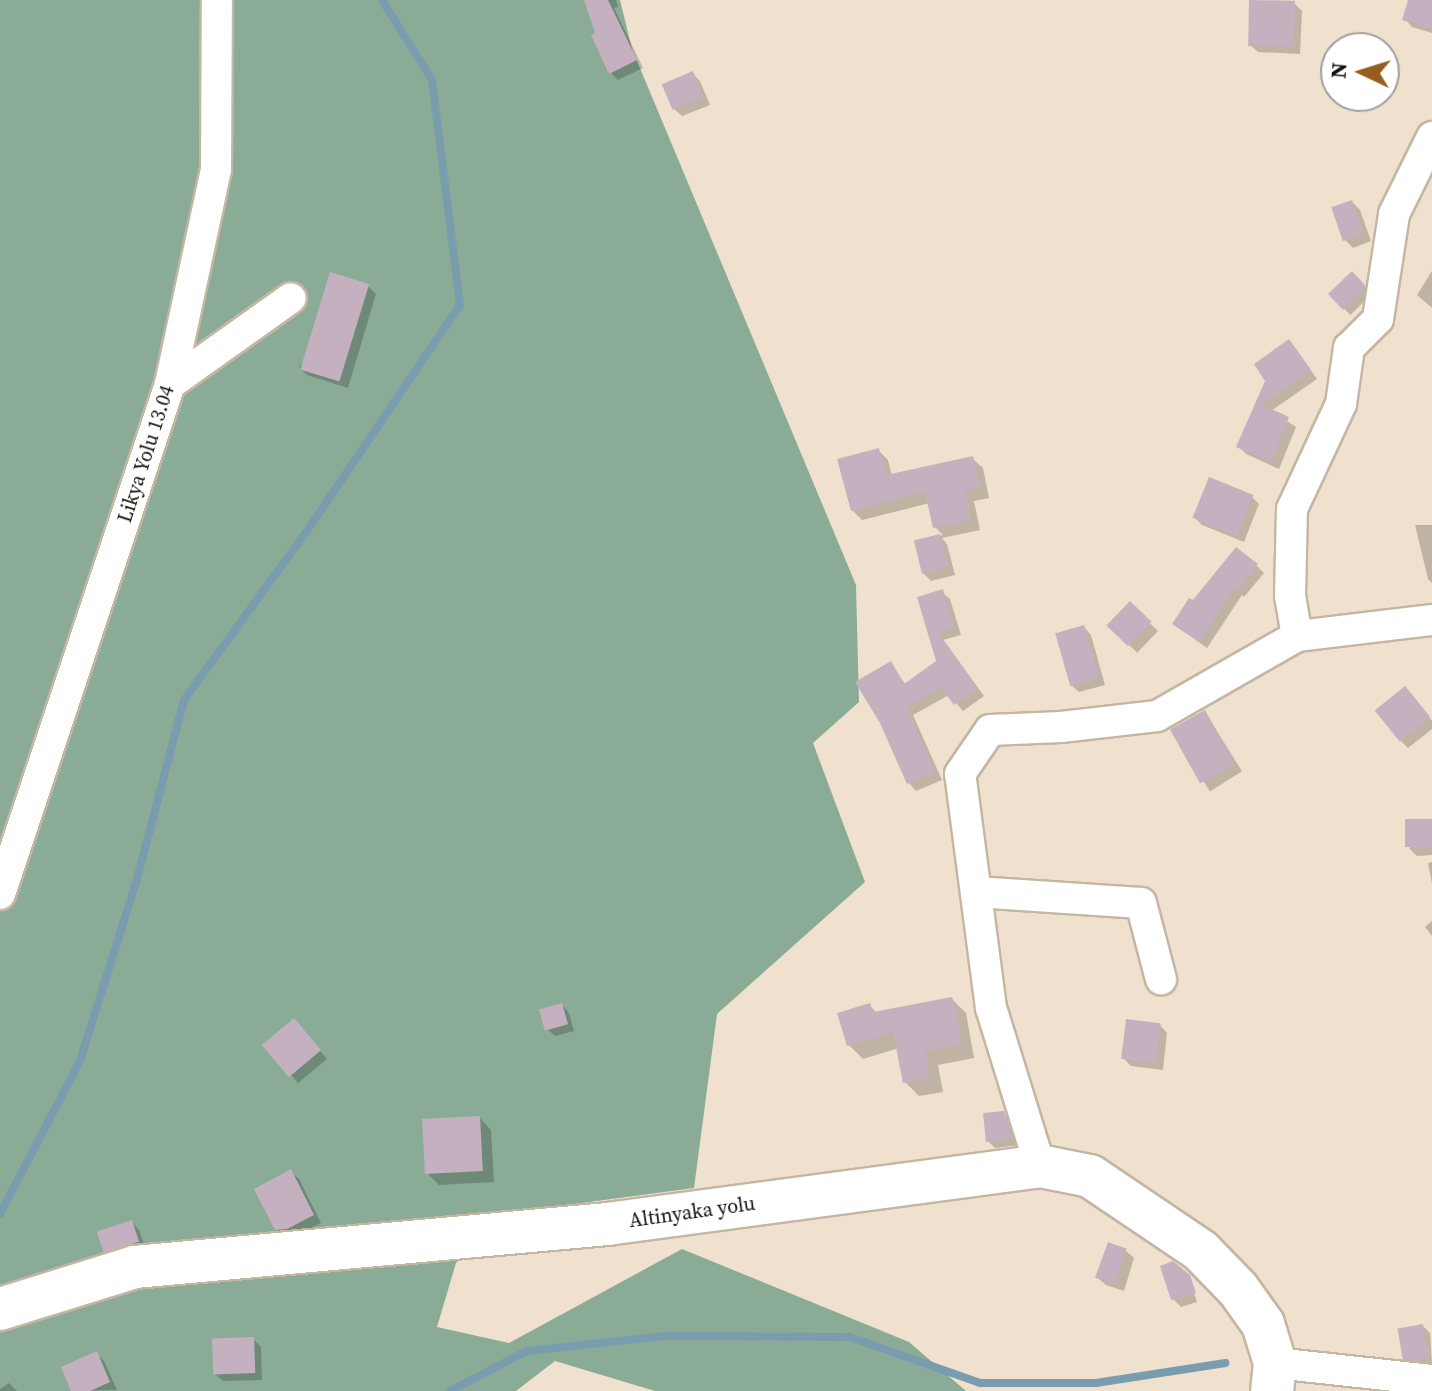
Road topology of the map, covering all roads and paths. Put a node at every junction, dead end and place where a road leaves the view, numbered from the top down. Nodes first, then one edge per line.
1 (217, 0) edge
2 (1432, 137) edge
3 (291, 298) dead end
4 (170, 384) junction
5 (1432, 620) edge
6 (1297, 636) junction
7 (976, 892) junction
8 (0, 894) edge
9 (1161, 979) dead end
10 (1040, 1166) junction
11 (0, 1309) edge
12 (1273, 1377) edge
13 (1432, 1380) edge

1 - 4 street, Likya Yolu 13.04
2 - 6 street
3 - 4 street
4 - 8 street, Likya Yolu 13.04
5 - 6 street
6 - 7 street
7 - 9 street
7 - 10 street
10 - 11 main road, Altinyaka yolu
10 - 12 main road, Altinyaka yolu
12 - 13 street

